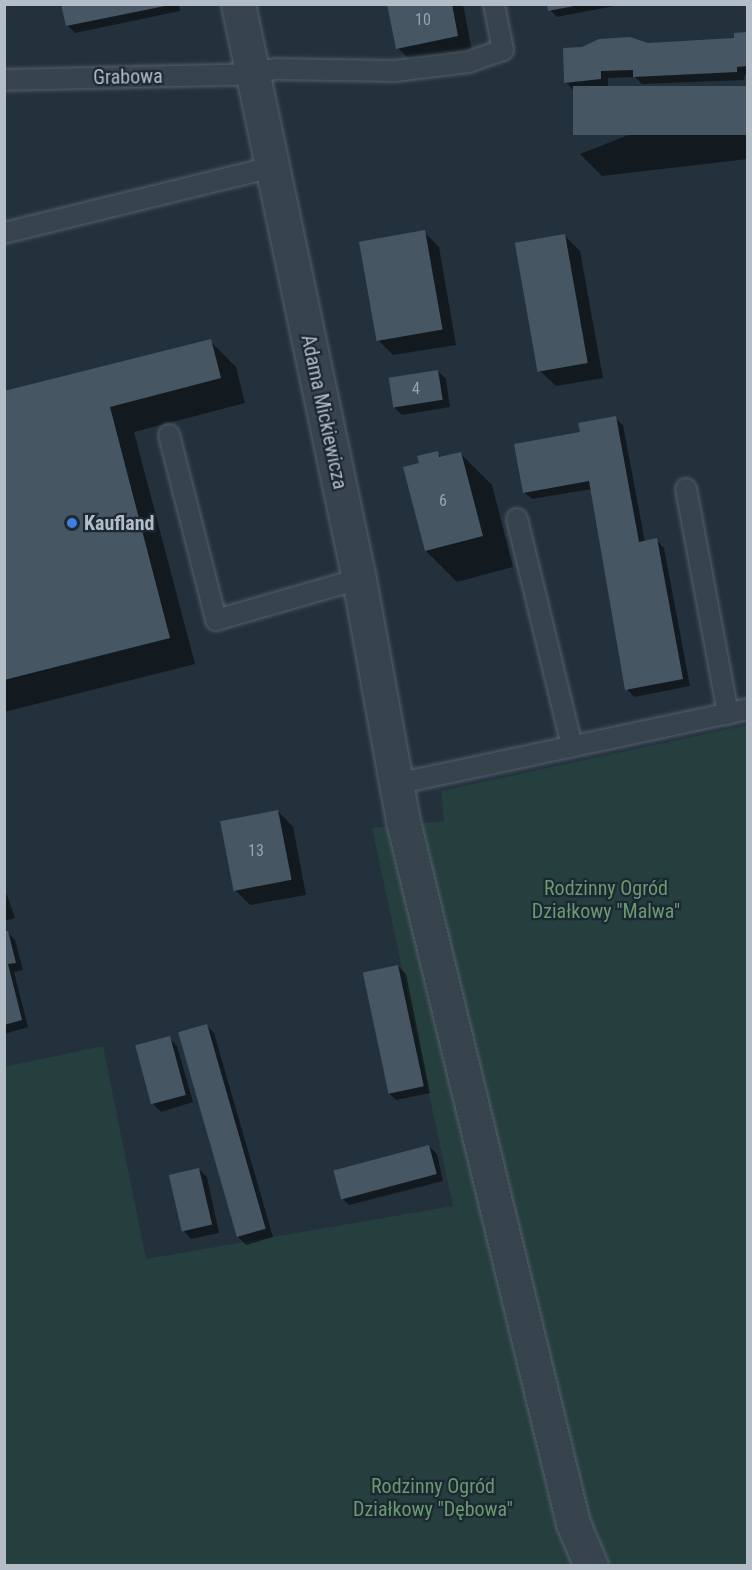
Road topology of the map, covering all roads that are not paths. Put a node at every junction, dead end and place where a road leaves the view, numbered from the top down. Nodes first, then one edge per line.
1 (238, 4) edge
2 (494, 4) edge
3 (251, 72) junction
4 (4, 80) edge
5 (272, 167) junction
6 (4, 233) edge
7 (169, 435) dead end
8 (686, 489) dead end
9 (517, 519) dead end
10 (359, 579) junction
11 (747, 709) edge
12 (728, 714) junction
13 (572, 746) junction
14 (396, 784) junction
15 (591, 1566) edge

1 - 3 street, Adama Mickiewicza
2 - 3 lane, Grabowa
3 - 4 lane, Grabowa
3 - 5 street, Adama Mickiewicza
5 - 6 lane
5 - 10 street, Adama Mickiewicza
7 - 10 lane
8 - 12 lane
9 - 13 lane
10 - 14 street, Adama Mickiewicza
11 - 12 lane
12 - 13 lane
13 - 14 lane
14 - 15 street, Adama Mickiewicza

